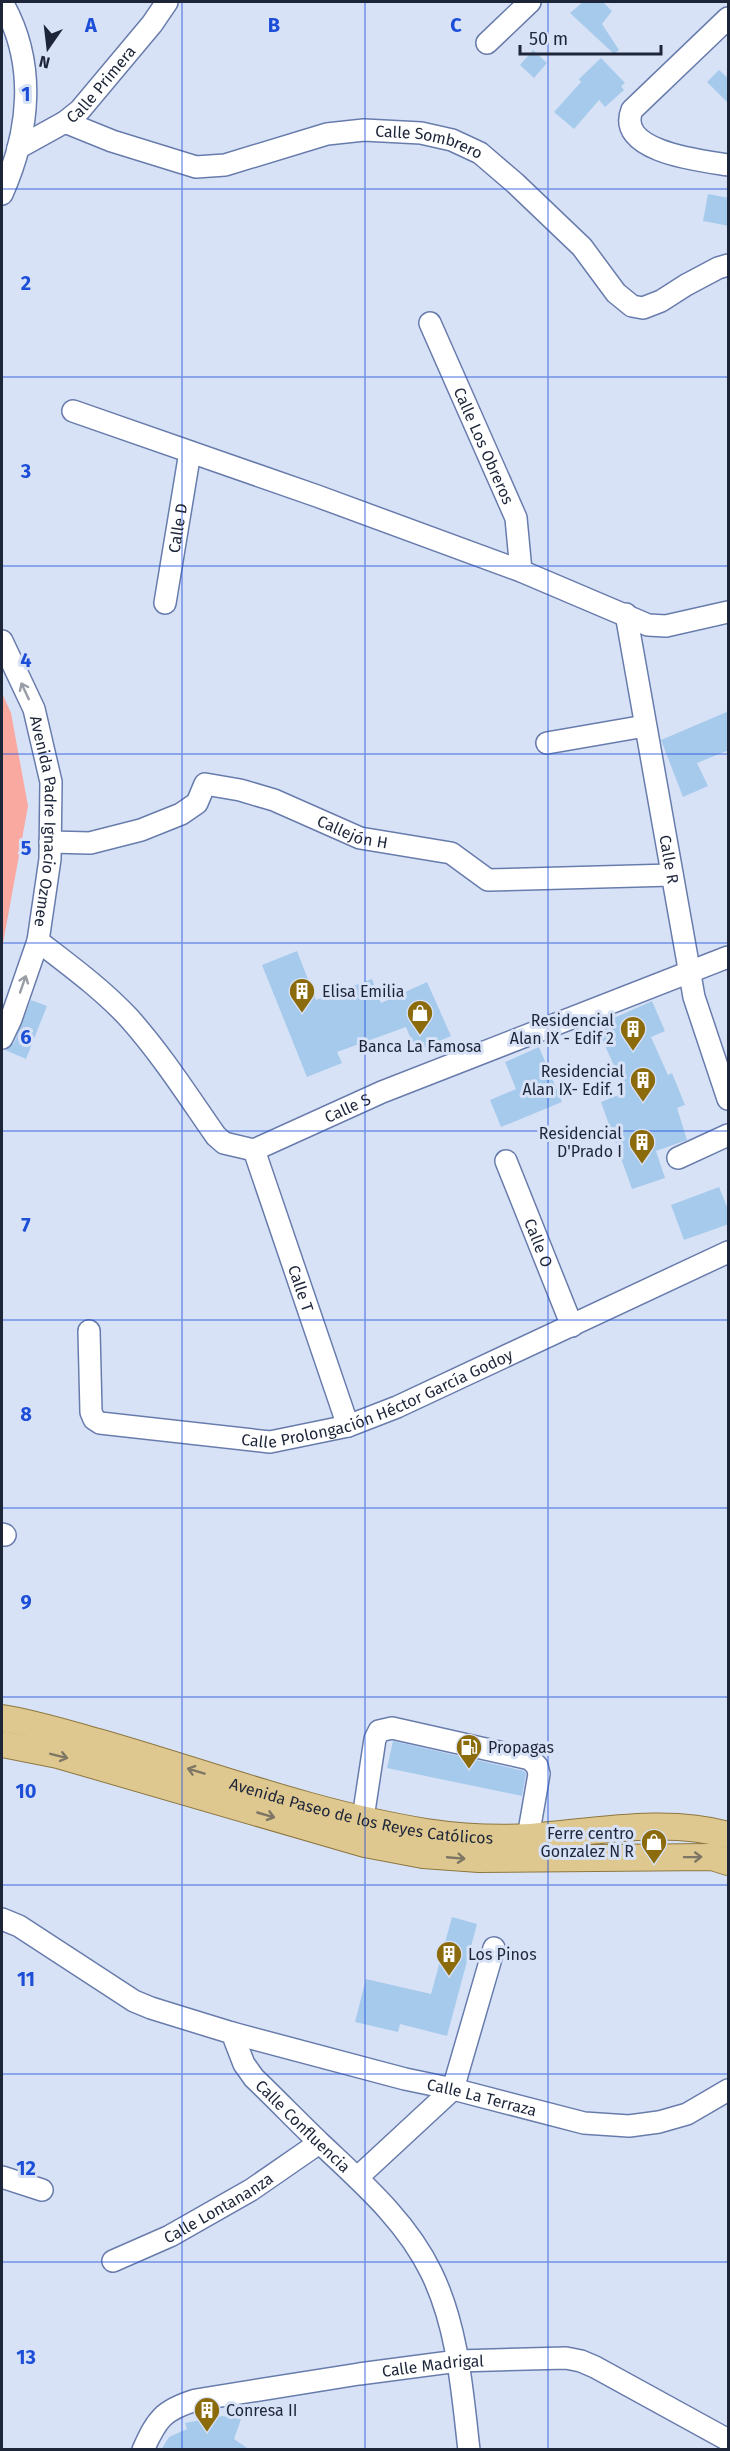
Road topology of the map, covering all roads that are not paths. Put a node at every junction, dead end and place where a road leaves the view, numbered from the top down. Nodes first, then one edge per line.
1 (2, 2) edge
2 (167, 2) edge
3 (530, 2) edge
4 (729, 18) edge
5 (487, 43) dead end
6 (65, 122) junction
7 (18, 148) junction
8 (729, 165) edge
9 (2, 194) edge
10 (729, 265) edge
11 (430, 323) dead end
12 (73, 411) dead end
13 (190, 452) junction
14 (520, 571) junction
15 (165, 603) dead end
16 (729, 612) edge
17 (626, 614) junction
18 (2, 641) edge
19 (645, 726) junction
20 (547, 743) dead end
21 (50, 843) junction
22 (672, 875) junction
23 (38, 941) junction
24 (729, 957) edge
25 (689, 973) junction
26 (2, 1038) edge
27 (729, 1099) edge
28 (729, 1136) edge
29 (254, 1149) junction
30 (678, 1158) dead end
31 (506, 1161) dead end
32 (729, 1252) edge
33 (572, 1326) junction
34 (89, 1331) dead end
35 (348, 1426) junction
36 (2, 1718) edge
37 (2, 1744) edge
38 (363, 1818) junction
39 (729, 1835) edge
40 (528, 1837) junction
41 (729, 1862) edge
42 (2, 1919) edge
43 (495, 1948) dead end
44 (232, 2033) junction
45 (453, 2089) junction
46 (729, 2090) edge
47 (320, 2143) junction
48 (2, 2176) edge
49 (358, 2177) junction
50 (42, 2190) dead end
51 (112, 2261) dead end
52 (458, 2361) junction
53 (729, 2440) edge
54 (143, 2450) edge
55 (469, 2450) edge

1 - 7 street
2 - 6 street, Calle Primera
3 - 5 street
4 - 8 street
6 - 7 street, Calle Primera
6 - 10 street, Calle Sombrero
7 - 9 street
11 - 14 street, Calle Los Obreros
12 - 13 street
13 - 14 street
13 - 15 street, Calle D
14 - 17 street
16 - 17 street
17 - 19 street, Calle R
21 -> 18 street, Avenida Padre Ignacio Ozmee
19 - 20 street
19 - 22 street, Calle R
21 - 22 street, Callejón H
21 - 23 street, Avenida Padre Ignacio Ozmee
22 - 25 street, Calle R
26 -> 23 street, Avenida Padre Ignacio Ozmee
23 - 29 street
24 - 25 street, Calle S
25 - 27 street, Calle R
25 - 29 street, Calle S
28 - 30 street
29 - 35 street, Calle T
31 - 33 street, Calle O
32 - 33 street, Calle Prolongación Héctor García Godoy
33 - 35 street, Calle Prolongación Héctor García Godoy
34 - 35 street, Calle Prolongación Héctor García Godoy
38 -> 36 main road, Avenida Paseo de los Reyes Católicos
37 -> 41 main road, Avenida Paseo de los Reyes Católicos
38 - 40 main road, Avenida Paseo de los Reyes Católicos
38 - 40 street
39 - 40 main road, Avenida Paseo de los Reyes Católicos
42 - 44 street
43 - 45 street
44 - 45 street, Calle La Terraza
44 - 47 street, Calle Confluencia
45 - 46 street, Calle La Terraza
45 - 49 street
47 - 49 street, Calle Confluencia
47 - 51 street, Calle Lontananza
48 - 50 street
49 - 52 street, Calle Confluencia
52 - 53 street, Calle Madrigal
52 - 54 street, Calle Madrigal
52 - 55 street, Calle Confluencia

